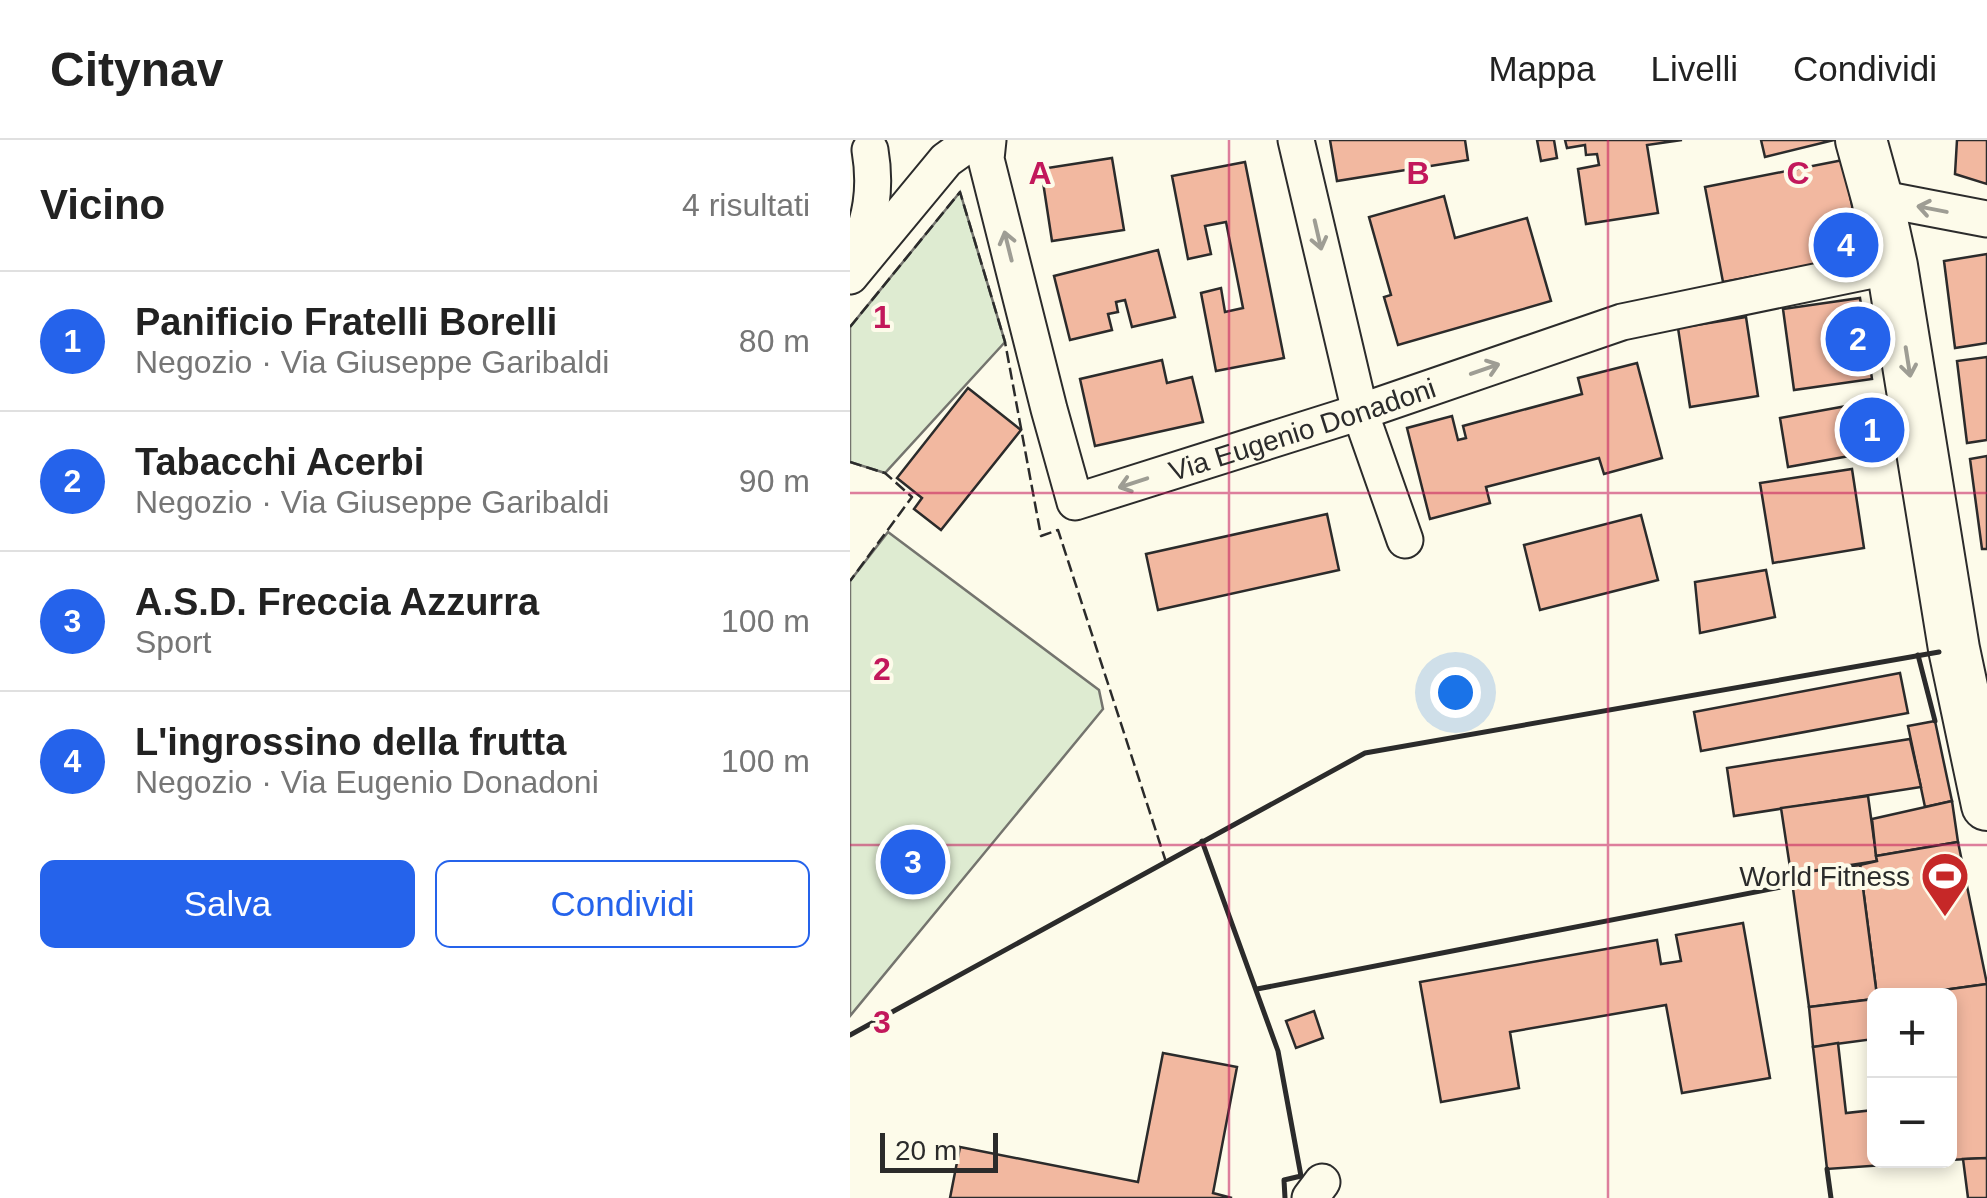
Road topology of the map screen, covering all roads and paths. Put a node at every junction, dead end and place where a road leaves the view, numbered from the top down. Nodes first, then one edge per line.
1 (974, 140) edge
2 (988, 140) edge
3 (1296, 140) edge
4 (1860, 140) edge
5 (870, 147) edge
6 (1877, 198) junction
7 (1987, 219) edge
8 (1892, 266) junction
9 (850, 276) edge
10 (1360, 412) junction
11 (1406, 540) dead end
12 (1987, 806) edge

1 - 9 street
10 -> 2 street, Via Eugenio Donadoni
3 -> 10 street
4 - 6 street
5 - 9 street
7 -> 6 street
6 - 8 street
10 -> 8 street, Via Eugenio Donadoni
8 -> 12 street
10 - 11 street

